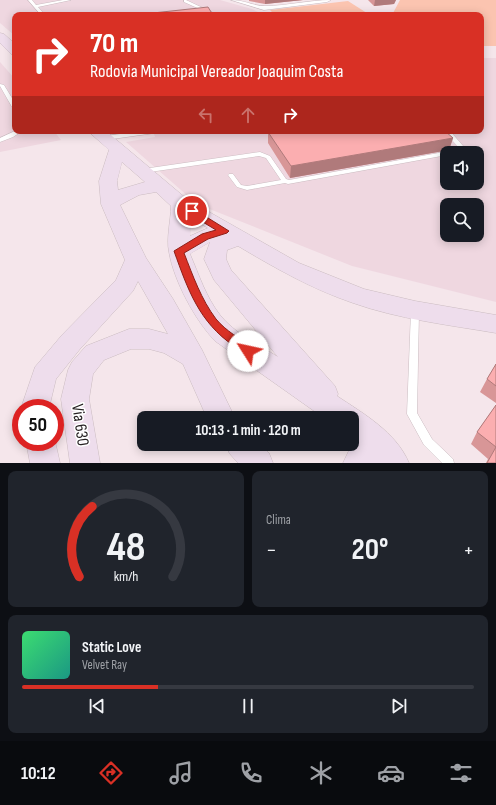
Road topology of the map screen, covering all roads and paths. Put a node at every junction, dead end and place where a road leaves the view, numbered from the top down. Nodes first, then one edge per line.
1 (30, 0) edge
2 (69, 0) edge
3 (237, 0) edge
4 (327, 0) edge
5 (185, 1) edge
6 (35, 6) junction
7 (40, 12) edge
8 (209, 12) edge
9 (0, 36) edge
10 (12, 48) edge
11 (2, 85) dead end
12 (12, 103) edge
13 (14, 134) edge
14 (114, 134) edge
15 (450, 134) edge
16 (100, 135) edge
17 (0, 140) edge
18 (117, 150) junction
19 (143, 171) junction
20 (231, 175) dead end
21 (286, 181) junction
22 (158, 186) junction
23 (110, 204) junction
24 (181, 204) junction
25 (232, 235) junction
26 (179, 251) junction
27 (136, 260) junction
28 (415, 310) junction
29 (496, 324) edge
30 (192, 357) junction
31 (37, 399) edge
32 (218, 411) edge
33 (337, 411) edge
34 (343, 411) edge
35 (359, 428) edge
36 (359, 442) edge
37 (43, 451) edge
38 (247, 451) edge
39 (45, 463) edge
40 (86, 463) edge
41 (258, 463) edge
42 (358, 463) edge
43 (394, 463) edge
44 (449, 463) edge

1 - 6 lane
2 - 6 lane
3 - 4 street
5 - 8 lane
6 - 7 lane
9 - 10 main road
11 - 12 lane
13 - 17 lane
14 - 16 lane
15 - 21 lane
16 - 18 main road
18 - 19 main road
18 - 23 main road
19 - 21 lane
19 - 22 main road
20 - 21 lane
22 - 23 main road
22 - 24 main road
23 - 27 main road
24 - 25 main road
24 - 26 main road
25 - 26 main road
25 - 28 main road
25 - 34 main road
26 - 33 main road
27 - 30 main road
27 - 31 main road
28 - 29 main road
28 - 44 lane
30 - 32 main road
30 - 40 main road, Via 630
35 - 43 main road
36 - 42 main road
37 - 39 main road
38 - 41 main road

